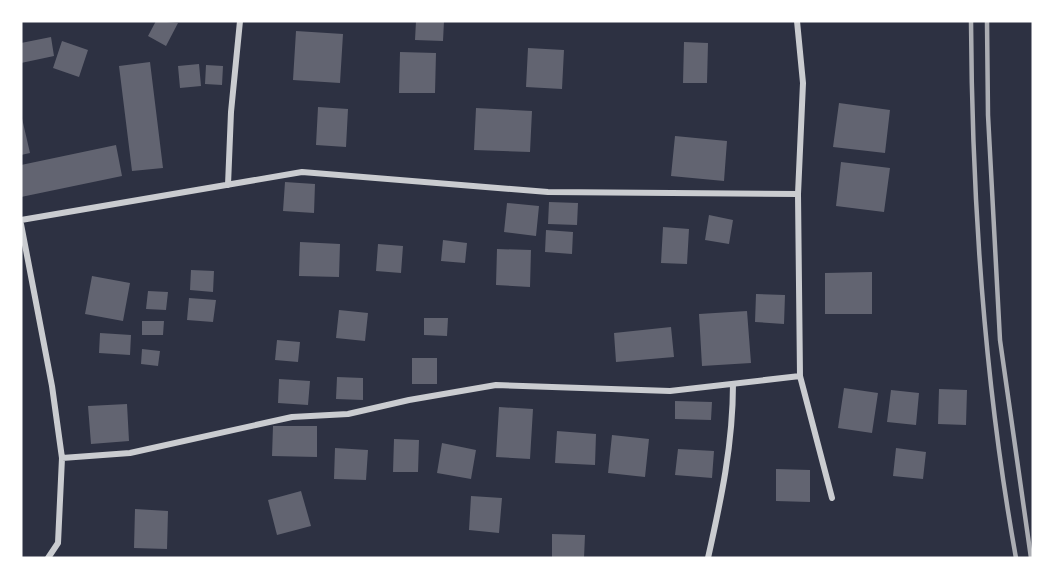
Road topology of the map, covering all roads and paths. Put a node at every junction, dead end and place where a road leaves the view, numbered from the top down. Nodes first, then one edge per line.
1 (240, 21) edge
2 (797, 21) edge
3 (228, 185) junction
4 (798, 194) junction
5 (21, 222) edge
6 (800, 376) junction
7 (733, 384) junction
8 (62, 458) junction
9 (832, 498) dead end
10 (48, 558) edge
11 (708, 558) edge

1 - 3 street
2 - 4 street
3 - 4 street
3 - 5 street
4 - 6 street
5 - 8 street
6 - 7 street
6 - 9 street
7 - 8 street
7 - 11 street
8 - 10 street

